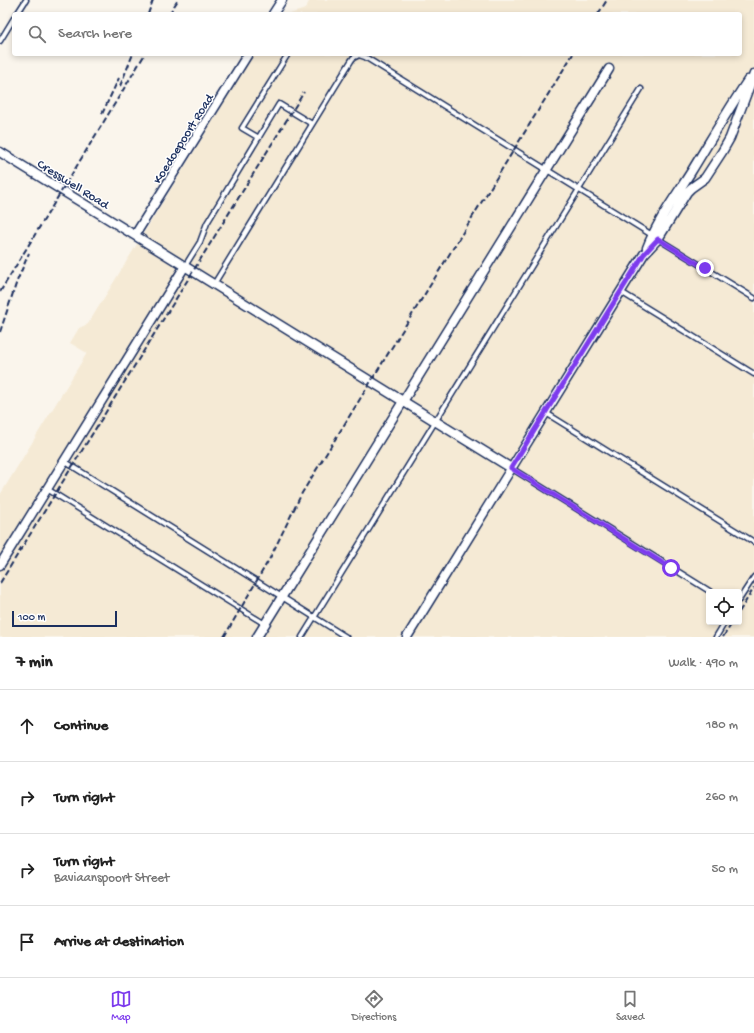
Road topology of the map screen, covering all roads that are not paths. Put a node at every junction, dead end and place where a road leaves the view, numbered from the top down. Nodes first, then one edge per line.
1 (26, 0) edge
2 (282, 0) edge
3 (18, 12) edge
4 (274, 12) edge
5 (12, 21) edge
6 (0, 41) edge
7 (247, 56) edge
8 (287, 56) edge
9 (356, 56) edge
10 (365, 56) edge
11 (609, 69) dead end
12 (754, 72) edge
13 (641, 89) dead end
14 (312, 124) junction
15 (259, 138) junction
16 (0, 152) edge
17 (547, 170) junction
18 (579, 190) junction
19 (135, 235) junction
20 (655, 237) junction
21 (185, 266) junction
22 (214, 284) junction
23 (621, 292) junction
24 (754, 298) edge
25 (754, 374) edge
26 (403, 400) junction
27 (546, 413) junction
28 (436, 420) junction
29 (64, 461) junction
30 (511, 468) junction
31 (47, 489) junction
32 (754, 542) edge
33 (0, 565) edge
34 (754, 577) edge
35 (706, 589) edge
36 (742, 595) edge
37 (282, 597) junction
38 (314, 617) junction
39 (265, 624) junction
40 (723, 625) edge
41 (257, 637) edge
42 (302, 637) edge
43 (346, 637) edge
44 (406, 637) edge
45 (716, 637) edge

1 - 3 lane
2 - 4 street
5 - 6 lane
7 - 19 street, Koedoepoort Road
8 - 15 lane
9 - 14 lane
10 - 17 lane
11 - 17 street
12 - 20 street
12 - 20 street
13 - 18 lane
14 - 15 lane
14 - 22 lane
15 - 21 lane
16 - 19 street, Cresswell Road
17 - 18 lane
17 - 26 street
18 - 20 lane
18 - 28 lane
19 - 21 street, Cresswell Road
20 - 23 street
20 - 24 lane
21 - 22 street, Cresswell Road
21 - 29 street
22 - 26 street, Cresswell Road
23 - 25 lane
23 - 27 street
26 - 28 street, Cresswell Road
26 - 37 street
27 - 30 street
27 - 32 lane
28 - 30 street, Cresswell Road
28 - 38 lane
29 - 31 street
29 - 37 lane
30 - 35 lane
30 - 44 street
31 - 33 street
31 - 39 lane
34 - 36 lane
37 - 38 lane
37 - 39 street
38 - 42 lane
38 - 43 lane
39 - 41 street
40 - 45 lane

